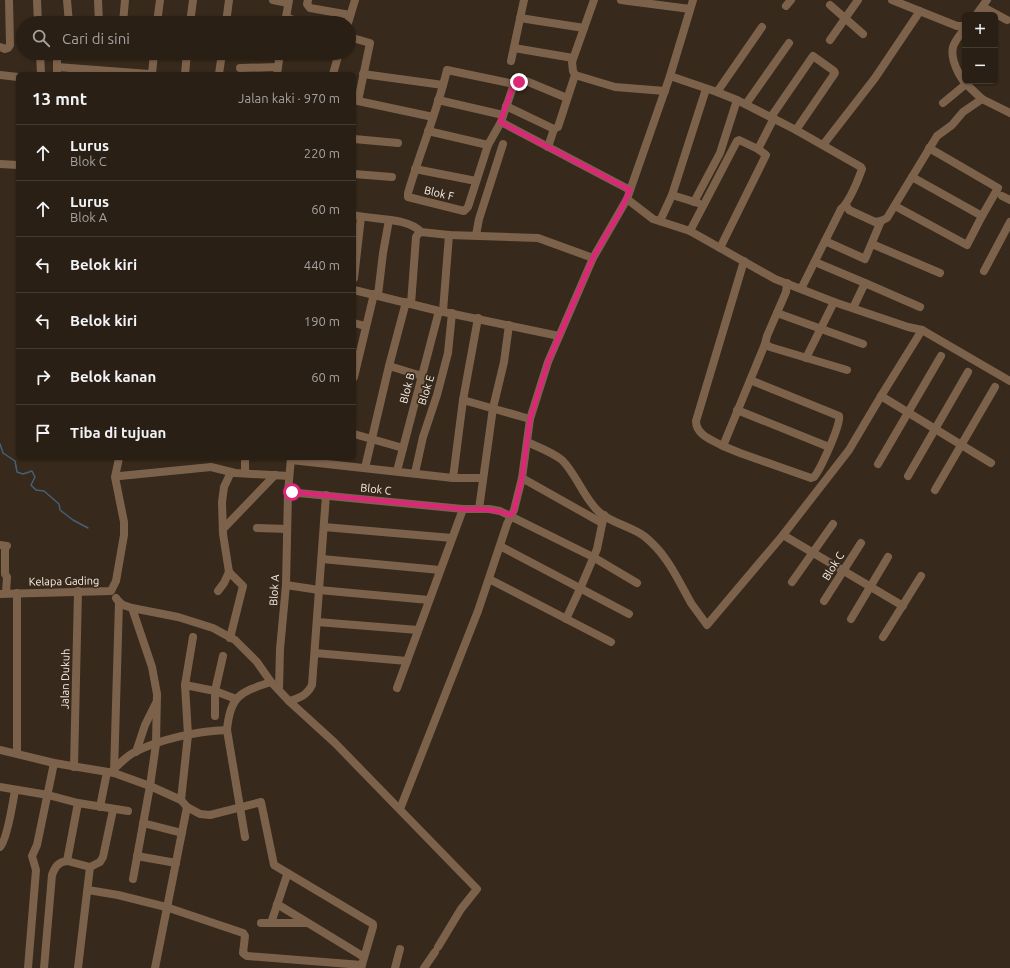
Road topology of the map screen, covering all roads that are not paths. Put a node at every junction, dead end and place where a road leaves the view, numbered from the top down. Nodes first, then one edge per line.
1 (9, 0) edge
2 (37, 0) edge
3 (67, 0) edge
4 (98, 0) edge
5 (126, 0) edge
6 (160, 0) edge
7 (229, 0) edge
8 (273, 0) edge
9 (308, 0) edge
10 (354, 0) edge
11 (524, 0) edge
12 (594, 0) edge
13 (621, 0) edge
14 (693, 0) edge
15 (858, 0) edge
16 (892, 0) edge
17 (288, 1) edge
18 (190, 2) edge
19 (644, 2) edge
20 (903, 2) edge
21 (985, 3) edge
22 (830, 5) dead end
23 (690, 9) junction
24 (920, 11) junction
25 (978, 12) edge
26 (38, 16) edge
27 (68, 16) edge
28 (99, 16) edge
29 (124, 16) edge
30 (158, 16) edge
31 (187, 16) edge
32 (190, 16) edge
33 (227, 16) edge
34 (286, 16) edge
35 (338, 16) edge
36 (350, 16) edge
37 (520, 18) junction
38 (845, 19) junction
39 (1007, 20) dead end
40 (762, 27) dead end
41 (962, 27) edge
42 (584, 28) junction
43 (962, 32) edge
44 (863, 34) dead end
45 (356, 39) edge
46 (830, 40) dead end
47 (789, 42) dead end
48 (0, 47) edge
49 (514, 48) junction
50 (573, 58) junction
51 (40, 60) edge
52 (57, 60) edge
53 (153, 60) edge
54 (181, 60) edge
55 (186, 60) edge
56 (221, 60) edge
57 (279, 60) edge
58 (337, 60) edge
59 (511, 60) dead end
60 (240, 68) dead end
61 (278, 70) edge
62 (57, 71) edge
63 (41, 72) edge
64 (88, 72) edge
65 (150, 72) edge
66 (180, 72) edge
67 (185, 72) edge
68 (219, 72) edge
69 (334, 72) edge
70 (363, 74) junction
71 (0, 75) edge
72 (575, 75) junction
73 (670, 76) junction
74 (16, 77) edge
75 (962, 78) edge
76 (514, 84) junction
77 (966, 84) joint
78 (443, 85) junction
79 (706, 88) junction
80 (665, 92) junction
81 (717, 92) junction
82 (567, 98) junction
83 (982, 99) junction
84 (438, 100) junction
85 (736, 100) junction
86 (943, 103) dead end
87 (746, 104) junction
88 (506, 106) junction
89 (1010, 113) edge
90 (433, 117) junction
91 (772, 118) junction
92 (502, 119) junction
93 (554, 129) junction
94 (796, 130) junction
95 (428, 131) junction
96 (356, 139) edge
97 (398, 143) dead end
98 (503, 144) dead end
99 (488, 145) junction
100 (823, 145) junction
101 (548, 147) junction
102 (929, 148) junction
103 (758, 149) junction
104 (0, 164) edge
105 (16, 165) edge
106 (415, 169) junction
107 (356, 174) edge
108 (392, 177) dead end
109 (912, 177) junction
110 (476, 181) junction
111 (630, 190) junction
112 (672, 195) junction
113 (1002, 196) dead end
114 (627, 199) junction
115 (1010, 200) edge
116 (694, 202) junction
117 (704, 205) junction
118 (846, 205) junction
119 (895, 206) junction
120 (358, 216) edge
121 (982, 216) junction
122 (389, 220) junction
123 (660, 221) junction
124 (881, 222) junction
125 (1010, 222) edge
126 (690, 231) junction
127 (421, 232) junction
128 (449, 235) junction
129 (476, 235) junction
130 (825, 241) junction
131 (872, 244) junction
132 (356, 247) edge
133 (720, 248) junction
134 (593, 258) junction
135 (744, 261) junction
136 (815, 262) junction
137 (984, 271) dead end
138 (940, 273) dead end
139 (786, 283) junction
140 (864, 283) junction
141 (801, 289) junction
142 (356, 290) edge
143 (376, 294) junction
144 (834, 302) junction
145 (408, 303) junction
146 (920, 307) dead end
147 (853, 308) junction
148 (441, 311) junction
149 (452, 313) junction
150 (777, 313) junction
151 (478, 318) junction
152 (356, 324) edge
153 (509, 325) junction
154 (365, 326) junction
155 (821, 330) junction
156 (922, 330) junction
157 (560, 336) junction
158 (765, 344) junction
159 (863, 344) dead end
160 (941, 356) dead end
161 (806, 358) junction
162 (388, 366) junction
163 (356, 368) edge
164 (847, 370) dead end
165 (968, 372) dead end
166 (422, 376) junction
167 (750, 380) junction
168 (1010, 381) edge
169 (995, 387) dead end
170 (881, 396) junction
171 (463, 400) junction
172 (493, 408) junction
173 (737, 410) junction
174 (908, 412) junction
175 (530, 419) junction
176 (935, 428) junction
177 (356, 435) edge
178 (373, 439) junction
179 (527, 442) junction
180 (961, 444) junction
181 (723, 446) junction
182 (829, 447) junction
183 (403, 448) junction
184 (120, 460) edge
185 (245, 460) edge
186 (291, 460) edge
187 (309, 460) edge
188 (340, 462) edge
189 (991, 463) dead end
190 (878, 464) dead end
191 (365, 468) junction
192 (397, 471) junction
193 (231, 472) junction
194 (245, 473) junction
195 (414, 473) junction
196 (274, 475) junction
197 (120, 476) dead end
198 (289, 476) junction
199 (908, 476) dead end
200 (453, 478) junction
201 (482, 478) junction
202 (522, 478) junction
203 (935, 490) dead end
204 (288, 492) junction
205 (326, 496) junction
206 (463, 509) junction
207 (479, 509) junction
208 (511, 515) junction
209 (603, 519) junction
210 (833, 524) dead end
211 (324, 527) junction
212 (257, 528) dead end
213 (223, 529) junction
214 (287, 529) junction
215 (782, 535) junction
216 (452, 538) junction
217 (861, 543) dead end
218 (0, 545) edge
219 (500, 546) junction
220 (813, 553) junction
221 (593, 557) junction
222 (888, 557) dead end
223 (322, 559) junction
224 (440, 570) junction
225 (843, 570) junction
226 (229, 572) junction
227 (921, 576) dead end
228 (3, 577) edge
229 (489, 579) junction
230 (792, 582) dead end
231 (637, 583) dead end
232 (286, 585) junction
233 (870, 586) junction
234 (580, 588) junction
235 (319, 590) junction
236 (78, 591) junction
237 (218, 591) dead end
238 (3, 593) edge
239 (17, 593) junction
240 (429, 600) junction
241 (824, 601) dead end
242 (903, 606) junction
243 (132, 608) junction
244 (629, 614) dead end
245 (566, 618) junction
246 (851, 619) dead end
247 (317, 622) junction
248 (418, 630) junction
249 (193, 637) dead end
250 (883, 637) dead end
251 (230, 638) junction
252 (611, 642) dead end
253 (315, 653) junction
254 (223, 656) dead end
255 (406, 661) junction
256 (271, 682) junction
257 (185, 685) junction
258 (397, 688) dead end
259 (279, 689) junction
260 (215, 690) junction
261 (236, 699) junction
262 (289, 701) junction
263 (157, 702) junction
264 (215, 716) dead end
265 (227, 730) junction
266 (188, 735) junction
267 (156, 744) junction
268 (0, 750) edge
269 (136, 752) junction
270 (17, 753) junction
271 (54, 763) junction
272 (74, 767) junction
273 (111, 771) junction
274 (150, 786) junction
275 (0, 787) edge
276 (16, 790) junction
277 (48, 795) junction
278 (180, 800) junction
279 (78, 803) junction
280 (100, 807) junction
281 (187, 807) junction
282 (240, 807) junction
283 (400, 809) junction
284 (113, 810) junction
285 (128, 811) dead end
286 (143, 823) junction
287 (182, 833) junction
288 (245, 836) dead end
289 (0, 847) edge
290 (137, 856) junction
291 (67, 861) junction
292 (176, 863) junction
293 (90, 867) junction
294 (287, 875) junction
295 (132, 880) dead end
296 (88, 890) junction
297 (277, 904) junction
298 (166, 907) junction
299 (261, 923) dead end
300 (271, 923) junction
301 (307, 923) junction
302 (400, 949) dead end
303 (279, 959) junction
304 (298, 964) edge
305 (363, 964) edge
306 (28, 968) edge
307 (44, 968) edge
308 (78, 968) edge
309 (155, 968) edge
310 (278, 968) edge
311 (339, 968) edge
312 (395, 968) edge
313 (424, 968) edge

1 - 48 street
2 - 26 street
3 - 27 street
4 - 28 street
5 - 29 street
6 - 30 street
7 - 33 street
8 - 17 street
9 - 35 street
10 - 36 street
11 - 37 street
12 - 42 street
13 - 19 street
14 - 23 street
15 - 38 street
16 - 20 street
17 - 34 street
18 - 31 street
18 - 32 street
19 - 23 street
20 - 24 street
21 - 25 street
21 - 39 street
22 - 38 street
23 - 73 street
24 - 41 street
24 - 100 street
37 - 42 street
37 - 49 street
38 - 44 street
38 - 46 street
40 - 81 street
42 - 50 street
43 - 75 street
45 - 70 street
47 - 87 street
49 - 50 street
49 - 59 street
50 - 72 street
51 - 63 street
52 - 62 street
53 - 65 street
54 - 66 street
55 - 67 street
56 - 68 street
57 - 61 street
58 - 69 street
60 - 61 street
62 - 64 street
70 - 78 street
70 - 90 street
71 - 74 street
72 - 80 street
72 - 82 street
73 - 79 street
73 - 80 street
76 - 78 street
76 - 82 street
76 - 88 street
77 - 83 street
77 - 86 street
78 - 84 street
79 - 81 street
79 - 112 street
80 - 111 street
81 - 85 street
82 - 93 street
83 - 89 street
83 - 102 street
84 - 90 street
84 - 92 street
85 - 87 street
85 - 116 street
87 - 91 street
88 - 92 street
88 - 93 street
90 - 95 street
91 - 94 street
91 - 94 street
91 - 103 street
92 - 99 street
92 - 101 street
93 - 101 street
94 - 100 street
95 - 99 street
95 - 106 street
96 - 97 street
98 - 129 street
99 - 110 street
100 - 118 street
101 - 111 street
102 - 109 street
102 - 121 street
103 - 117 street
103 - 133 street
104 - 105 street
106 - 110 street
106 - 110 street, Blok F
107 - 108 street
109 - 119 street
109 - 121 street
111 - 114 street
112 - 116 street
112 - 123 street
113 - 115 street
114 - 123 street
114 - 134 street
116 - 117 street
117 - 126 street
118 - 124 street
118 - 130 street
119 - 121 street
119 - 124 street
120 - 122 street
120 - 132 street
122 - 127 street
122 - 143 street
123 - 126 street
124 - 131 street
125 - 137 street
126 - 133 street
127 - 128 street
127 - 145 street
128 - 129 street
128 - 148 street, Blok B
129 - 134 street
130 - 131 street
130 - 136 street
131 - 138 street
133 - 135 street
134 - 157 street
135 - 139 street
135 - 181 street
136 - 140 street
136 - 141 street
139 - 141 street
139 - 150 street
140 - 146 street
140 - 147 street
141 - 144 street
142 - 143 street
143 - 145 street
143 - 154 street
144 - 147 street
144 - 155 street
145 - 148 street
145 - 162 street
147 - 156 street
148 - 149 street
148 - 166 street, Blok B
149 - 151 street
149 - 195 street, Blok E
150 - 155 street
150 - 158 street
151 - 153 street
151 - 171 street
152 - 154 street
153 - 157 street
153 - 172 street
154 - 163 street
155 - 159 street
155 - 161 street
156 - 168 street
156 - 170 street
157 - 175 street
158 - 161 street
158 - 167 street
160 - 174 street
161 - 164 street
162 - 166 street
162 - 178 street
165 - 176 street
166 - 183 street, Blok B
167 - 173 street
167 - 182 street
169 - 180 street
170 - 174 street
170 - 215 street
171 - 172 street
171 - 200 street
172 - 175 street
172 - 201 street
173 - 181 street
173 - 182 street
174 - 176 street
174 - 190 street
175 - 179 street
176 - 180 street
176 - 199 street
177 - 178 street
178 - 183 street
178 - 191 street
179 - 202 street
179 - 209 street
180 - 189 street
180 - 203 street
181 - 182 street
183 - 192 street, Blok B
184 - 236 street, Kelapa Gading
185 - 194 street
186 - 198 street, Blok A
187 - 188 street
188 - 191 street
191 - 192 street
192 - 195 street
193 - 194 street
193 - 197 street
193 - 213 street
194 - 196 street
195 - 200 street
196 - 198 street
196 - 213 street
198 - 204 street, Blok A
200 - 201 street
201 - 207 street
202 - 208 street
202 - 209 street
204 - 205 street, Blok C
204 - 214 street, Blok A
205 - 206 street, Blok C
205 - 211 street
206 - 207 street
206 - 216 street
207 - 208 street
208 - 219 street
208 - 221 street
209 - 215 street
209 - 221 street
210 - 220 street
211 - 216 street
211 - 223 street
212 - 214 street
213 - 226 street
214 - 232 street, Blok A
215 - 220 street
216 - 224 street
217 - 225 street, Blok C
218 - 228 street
219 - 229 street
219 - 234 street
220 - 225 street
220 - 230 street
221 - 231 street
221 - 234 street
222 - 233 street
223 - 224 street
223 - 235 street
224 - 240 street
225 - 233 street
225 - 241 street, Blok C
226 - 237 street
226 - 251 street
227 - 242 street
228 - 238 street
229 - 245 street
229 - 283 street
232 - 235 street
232 - 259 street, Blok A
233 - 242 street
233 - 246 street
234 - 244 street
234 - 245 street
235 - 240 street
235 - 247 street
236 - 239 street, Kelapa Gading
236 - 272 street, Jalan Dukuh
238 - 239 street, Kelapa Gading
239 - 270 street
240 - 248 street
242 - 250 street
243 - 251 street
243 - 263 street
243 - 273 street
245 - 252 street
247 - 248 street
247 - 253 street
248 - 255 street
249 - 257 street
251 - 256 street
253 - 255 street
253 - 262 street
254 - 260 street
255 - 258 street
256 - 259 street
256 - 261 street
257 - 260 street
257 - 266 street
259 - 262 street
260 - 261 street
260 - 264 street
261 - 265 street
262 - 283 street
263 - 267 street
263 - 269 street
265 - 266 street
265 - 282 street
266 - 267 street
266 - 278 street
267 - 269 street
267 - 274 street
268 - 270 street
269 - 273 street
270 - 271 street
271 - 272 street
271 - 277 street
272 - 273 street
273 - 274 street
273 - 280 street
274 - 278 street
274 - 286 street
275 - 276 street
276 - 277 street
276 - 289 street
277 - 279 street
277 - 306 street
278 - 281 street
279 - 280 street
279 - 291 street
280 - 284 street
281 - 282 street
281 - 287 street
282 - 288 street
282 - 294 street
283 - 313 street
284 - 285 street
284 - 293 street
286 - 287 street
286 - 290 street
287 - 292 street
290 - 292 street
290 - 295 street
291 - 293 street
291 - 307 street
292 - 298 street
293 - 296 street
294 - 297 street
294 - 305 street
296 - 298 street
296 - 308 street
297 - 300 street
297 - 301 street
298 - 303 street
298 - 309 street
299 - 300 street
300 - 301 street
301 - 305 street
302 - 312 street
303 - 304 street
303 - 310 street
304 - 305 street
305 - 311 street

